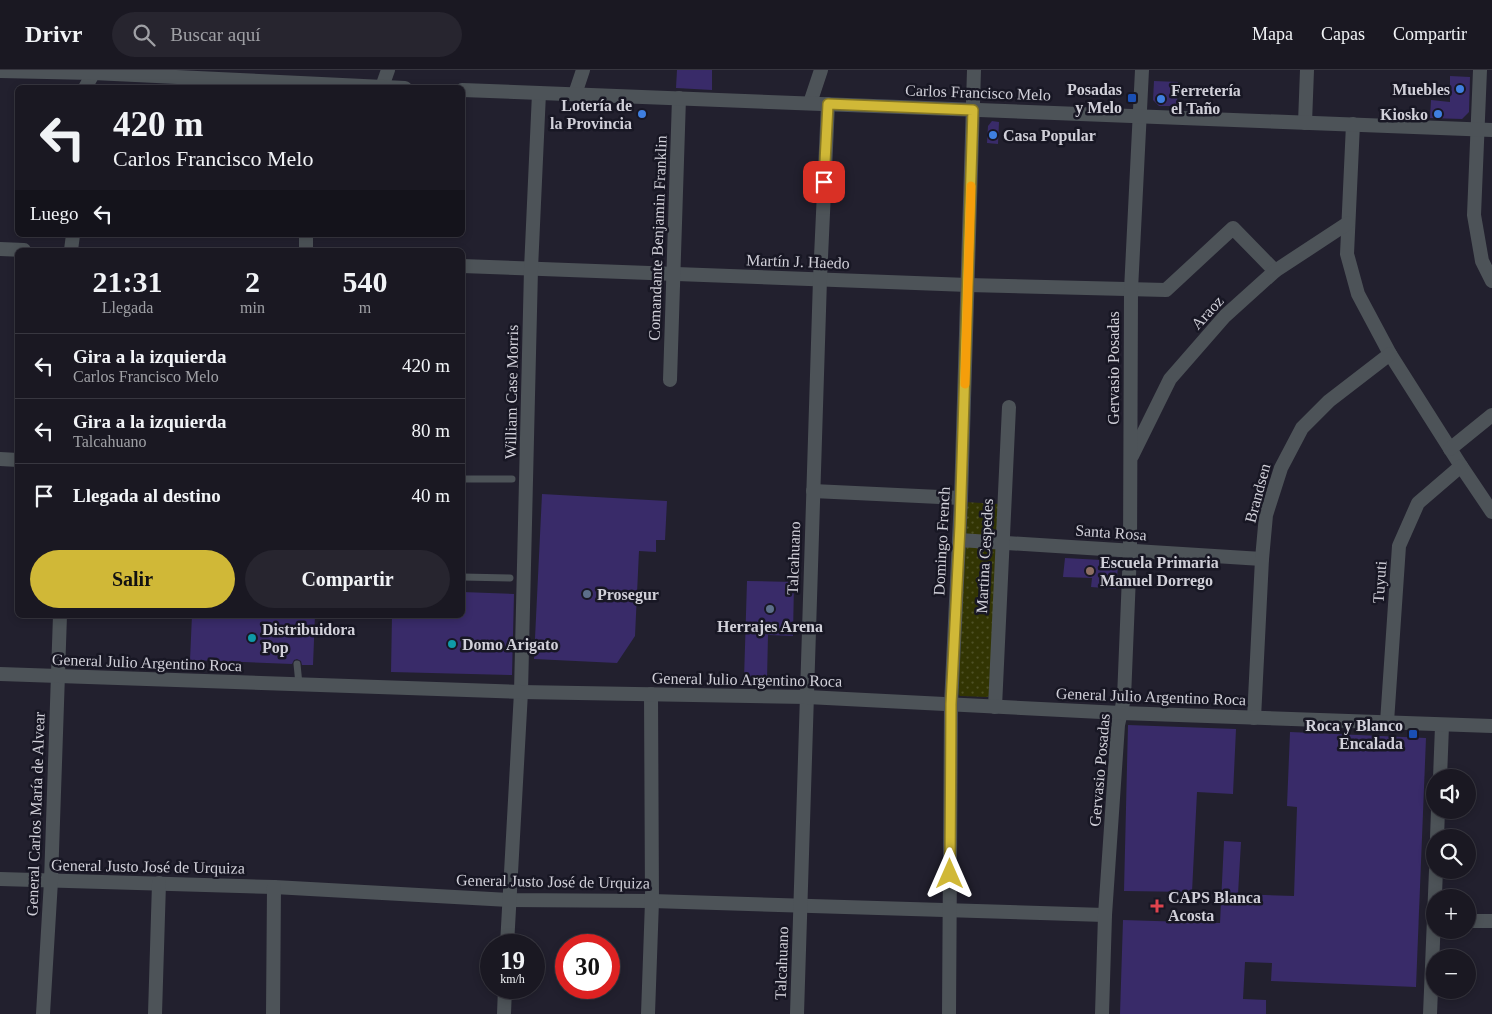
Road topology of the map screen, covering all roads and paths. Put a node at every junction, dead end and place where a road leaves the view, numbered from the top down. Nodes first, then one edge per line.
1 (388, 70) edge
2 (582, 70) edge
3 (821, 70) edge
4 (974, 70) edge
5 (1142, 70) edge
6 (1307, 70) edge
7 (1480, 70) edge
8 (0, 71) edge
9 (94, 72) edge
10 (246, 76) edge
11 (87, 85) edge
12 (304, 85) edge
13 (383, 85) edge
14 (465, 90) edge
15 (539, 93) junction
16 (575, 94) junction
17 (679, 98) junction
18 (810, 103) junction
19 (828, 104) junction
20 (973, 110) junction
21 (1139, 116) junction
22 (1305, 122) junction
23 (1353, 124) junction
24 (1477, 129) junction
25 (1492, 130) edge
26 (1348, 223) junction
27 (0, 249) edge
28 (15, 250) edge
29 (465, 266) edge
30 (531, 269) junction
31 (1276, 271) junction
32 (673, 274) junction
33 (820, 279) junction
34 (1492, 281) edge
35 (968, 285) junction
36 (1131, 290) junction
37 (1390, 354) junction
38 (670, 380) dead end
39 (1008, 407) dead end
40 (1492, 415) edge
41 (1450, 449) junction
42 (0, 459) edge
43 (1130, 459) junction
44 (15, 460) edge
45 (1461, 466) junction
46 (465, 479) edge
47 (512, 479) dead end
48 (813, 491) junction
49 (961, 498) junction
50 (1492, 512) edge
51 (959, 540) junction
52 (1002, 543) junction
53 (1130, 551) junction
54 (1262, 559) junction
55 (465, 577) edge
56 (510, 578) dead end
57 (60, 618) edge
58 (297, 664) dead end
59 (0, 674) edge
60 (58, 676) junction
61 (300, 684) junction
62 (521, 692) junction
63 (651, 694) junction
64 (807, 697) junction
65 (951, 704) junction
66 (995, 707) junction
67 (1122, 713) junction
68 (1254, 718) junction
69 (1387, 722) junction
70 (1442, 726) junction
71 (1492, 726) edge
72 (1440, 769) edge
73 (0, 879) edge
74 (51, 881) junction
75 (159, 883) junction
76 (274, 887) junction
77 (509, 900) junction
78 (652, 901) junction
79 (800, 905) junction
80 (950, 910) junction
81 (1105, 915) junction
82 (1476, 921) edge
83 (1492, 921) edge
84 (507, 934) edge
85 (1433, 939) edge
86 (505, 999) edge
87 (43, 1014) edge
88 (155, 1014) edge
89 (273, 1014) edge
90 (504, 1014) edge
91 (648, 1014) edge
92 (797, 1014) edge
93 (949, 1014) edge
94 (1102, 1014) edge
95 (1430, 1014) edge

1 - 13 street
2 - 16 street
3 - 18 street
4 - 20 street, Domingo French
5 - 21 street, Gervasio Posadas
6 - 22 street
7 - 24 street
8 - 9 street
9 - 10 street
9 - 11 street
10 - 12 street
14 - 15 street, Carlos Francisco Melo
15 - 16 street, Carlos Francisco Melo
15 - 30 street, William Case Morris
16 - 17 street, Carlos Francisco Melo
17 - 18 street, Carlos Francisco Melo
17 - 32 street, Comandante Benjamin Franklin
18 - 19 street, Carlos Francisco Melo
19 - 20 street, Carlos Francisco Melo
19 - 33 street, Talcahuano
20 - 21 street, Carlos Francisco Melo
20 - 35 street, Domingo French
21 - 22 street, Carlos Francisco Melo
21 - 36 street, Gervasio Posadas
22 - 23 street, Carlos Francisco Melo
23 - 24 street, Carlos Francisco Melo
23 - 26 street
24 - 25 street, Carlos Francisco Melo
24 - 34 street
26 - 31 street, Araoz
26 - 37 street
27 - 28 street
29 - 30 street, Martín J. Haedo
30 - 32 street, Martín J. Haedo
30 - 62 street, William Case Morris
31 - 36 street, Gervasio Posadas
31 - 43 street, Araoz
32 - 33 street, Martín J. Haedo
32 - 38 street, Comandante Benjamin Franklin
33 - 35 street, Martín J. Haedo
33 - 48 street, Talcahuano
35 - 36 street, Martín J. Haedo
35 - 49 street, Domingo French
36 - 43 street, Gervasio Posadas
37 - 41 street
37 - 54 street, Brandsen
39 - 52 street, Martina Cespedes
40 - 41 street
41 - 45 street
42 - 44 street
43 - 53 street, Gervasio Posadas
45 - 50 street
45 - 69 street, Tuyuti
46 - 47 lane
48 - 49 street
48 - 64 street, Talcahuano
49 - 51 street, Domingo French
51 - 52 street, Santa Rosa
51 - 65 street, Domingo French
52 - 53 street, Santa Rosa
52 - 66 street, Martina Cespedes
53 - 54 street, Santa Rosa
53 - 67 street, Gervasio Posadas
54 - 68 street, Brandsen
55 - 56 lane
57 - 60 street, General Carlos María de Alvear
58 - 61 lane
59 - 60 street, General Julio Argentino Roca
60 - 61 street, General Julio Argentino Roca
60 - 74 street, General Carlos María de Alvear
61 - 62 street, General Julio Argentino Roca
62 - 63 street, General Julio Argentino Roca
62 - 77 street, William Case Morris
63 - 64 street, General Julio Argentino Roca
63 - 78 street
64 - 65 street, General Julio Argentino Roca
64 - 79 street, Talcahuano
65 - 66 street, General Julio Argentino Roca
65 - 80 street, Domingo French
66 - 67 street, General Julio Argentino Roca
67 - 68 street, General Julio Argentino Roca
67 - 81 street, Gervasio Posadas
68 - 69 street, General Julio Argentino Roca
69 - 70 street, General Julio Argentino Roca
70 - 71 street, General Julio Argentino Roca
70 - 72 street
73 - 74 street, General Justo José de Urquiza
74 - 75 street, General Justo José de Urquiza
74 - 87 street, General Carlos María de Alvear
75 - 76 street, General Justo José de Urquiza
75 - 88 street
76 - 77 street, General Justo José de Urquiza
76 - 89 street
77 - 78 street, General Justo José de Urquiza
77 - 84 street, William Case Morris
78 - 79 street, General Justo José de Urquiza
78 - 91 street
79 - 80 street, General Justo José de Urquiza
79 - 92 street, Talcahuano
80 - 81 street, General Justo José de Urquiza
80 - 93 street, Domingo French
81 - 94 street, Gervasio Posadas
82 - 83 street
85 - 95 street
86 - 90 street

